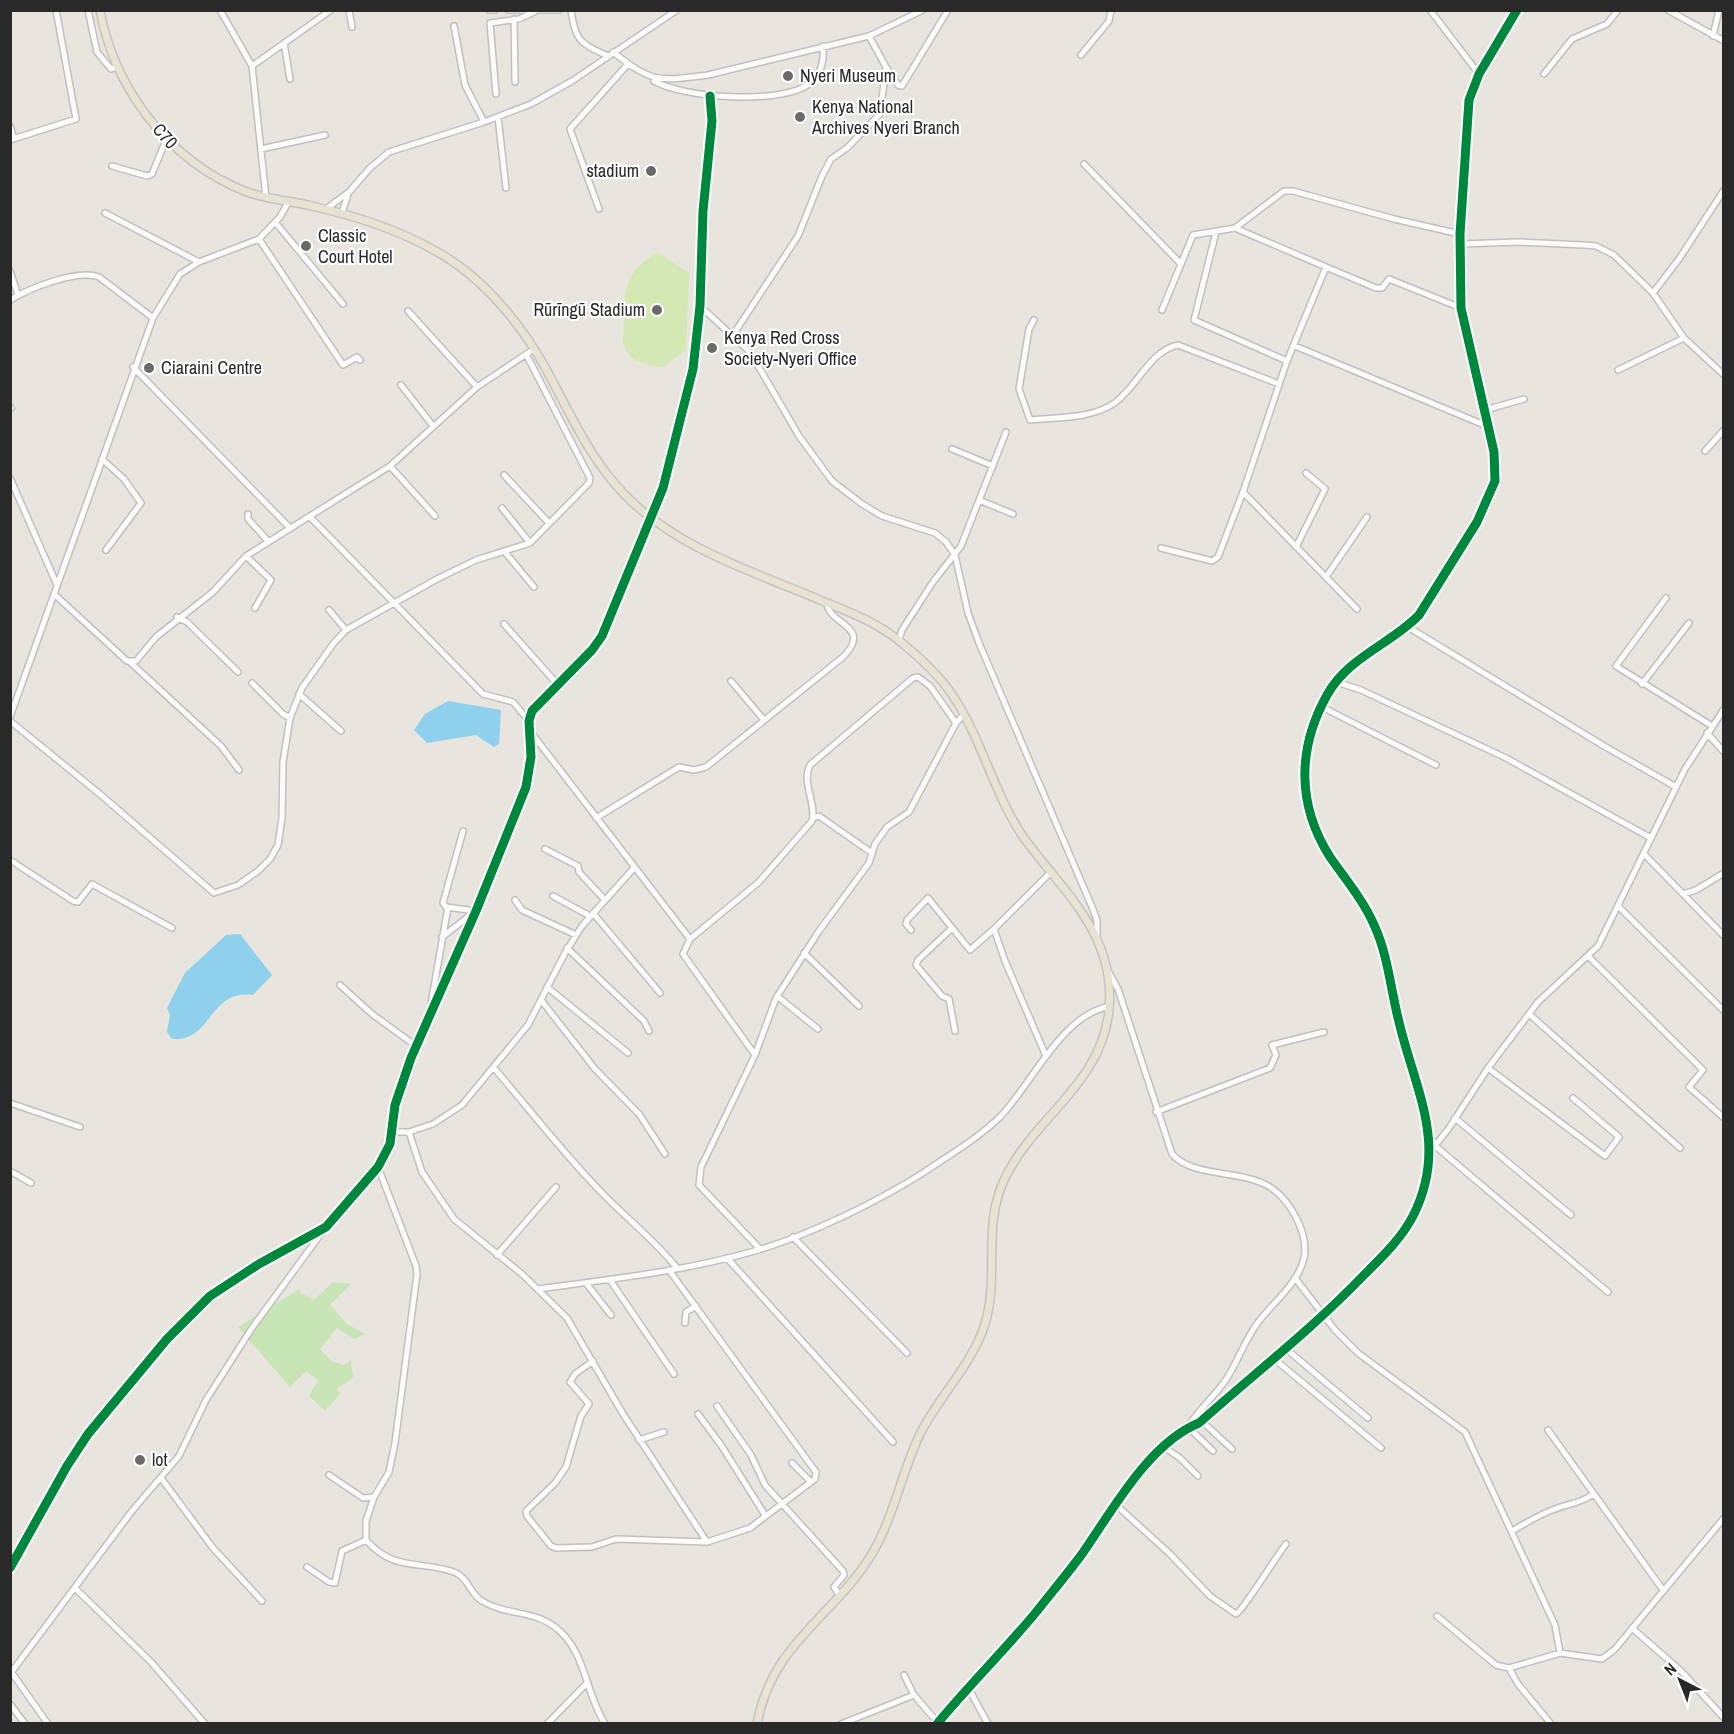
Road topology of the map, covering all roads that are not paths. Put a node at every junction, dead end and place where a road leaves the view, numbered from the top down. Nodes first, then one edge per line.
1 (56, 10) edge
2 (88, 10) edge
3 (100, 10) edge
4 (220, 10) edge
5 (331, 10) edge
6 (349, 10) edge
7 (489, 10) edge
8 (495, 10) edge
9 (508, 10) edge
10 (559, 10) edge
11 (571, 10) edge
12 (923, 10) edge
13 (948, 10) edge
14 (1111, 10) edge
15 (1430, 10) edge
16 (1517, 10) edge
17 (1618, 10) edge
18 (1668, 10) edge
19 (1719, 10) edge
20 (550, 11) edge
21 (673, 11) edge
22 (534, 12) junction
23 (514, 19) junction
24 (454, 26) dead end
25 (352, 27) dead end
26 (869, 36) junction
27 (1713, 36) junction
28 (1724, 41) edge
29 (284, 43) junction
30 (823, 46) junction
31 (610, 54) junction
32 (1082, 55) dead end
33 (628, 64) junction
34 (252, 66) junction
35 (117, 67) junction
36 (886, 68) junction
37 (1479, 74) junction
38 (1544, 75) dead end
39 (645, 76) junction
40 (290, 80) dead end
41 (515, 82) dead end
42 (496, 94) dead end
43 (710, 96) junction
44 (498, 117) junction
45 (484, 122) junction
46 (10, 126) edge
47 (325, 135) dead end
48 (12, 140) edge
49 (166, 140) junction
50 (261, 149) junction
51 (1084, 164) dead end
52 (112, 166) dead end
53 (506, 188) dead end
54 (1724, 190) edge
55 (349, 192) junction
56 (266, 198) junction
57 (289, 201) junction
58 (326, 209) junction
59 (599, 209) dead end
60 (105, 213) dead end
61 (342, 213) junction
62 (275, 222) junction
63 (1235, 228) junction
64 (1216, 232) junction
65 (1460, 234) junction
66 (260, 239) junction
67 (1461, 244) junction
68 (199, 262) junction
69 (1181, 264) junction
70 (1326, 267) junction
71 (10, 271) edge
72 (1653, 293) junction
73 (18, 295) junction
74 (10, 300) edge
75 (343, 304) dead end
76 (700, 306) junction
77 (1461, 308) junction
78 (1162, 310) dead end
79 (408, 311) dead end
80 (153, 318) junction
81 (1034, 320) dead end
82 (733, 335) junction
83 (1684, 338) junction
84 (1295, 346) junction
85 (534, 349) junction
86 (526, 356) junction
87 (360, 360) dead end
88 (1287, 361) junction
89 (134, 367) junction
90 (1618, 370) dead end
91 (1724, 375) edge
92 (1279, 384) junction
93 (401, 385) dead end
94 (477, 387) junction
95 (1524, 399) dead end
96 (1485, 410) junction
97 (433, 426) junction
98 (1489, 428) junction
99 (1724, 430) edge
100 (1006, 432) dead end
101 (952, 449) dead end
102 (1705, 451) dead end
103 (102, 459) junction
104 (390, 466) junction
105 (993, 466) junction
106 (1305, 473) dead end
107 (504, 476) dead end
108 (10, 478) edge
109 (1243, 492) junction
110 (979, 500) junction
111 (502, 508) dead end
112 (248, 514) dead end
113 (1013, 514) dead end
114 (435, 516) dead end
115 (310, 517) junction
116 (1366, 517) dead end
117 (650, 518) junction
118 (549, 523) junction
119 (289, 527) junction
120 (268, 540) junction
121 (530, 543) junction
122 (1296, 547) junction
123 (1161, 548) dead end
124 (106, 550) dead end
125 (504, 551) junction
126 (955, 555) junction
127 (246, 556) junction
128 (1326, 577) junction
129 (57, 585) junction
130 (534, 587) dead end
131 (54, 594) junction
132 (1666, 598) dead end
133 (827, 603) junction
134 (394, 604) junction
135 (255, 608) dead end
136 (1357, 609) dead end
137 (329, 610) dead end
138 (177, 617) junction
139 (1689, 623) dead end
140 (504, 624) dead end
141 (1408, 627) junction
142 (346, 630) junction
143 (899, 640) junction
144 (130, 662) junction
145 (238, 672) dead end
146 (731, 681) dead end
147 (1336, 682) junction
148 (252, 683) dead end
149 (1642, 684) junction
150 (558, 685) junction
151 (299, 694) junction
152 (1322, 707) junction
153 (1724, 709) edge
154 (964, 714) junction
155 (290, 718) junction
156 (1717, 718) junction
157 (10, 719) edge
158 (764, 720) junction
159 (529, 721) junction
160 (956, 723) junction
161 (1724, 723) edge
162 (1712, 726) junction
163 (341, 730) dead end
164 (530, 730) junction
165 (1707, 733) junction
166 (1724, 752) edge
167 (1436, 765) dead end
168 (239, 770) dead end
169 (1676, 787) junction
170 (596, 818) junction
171 (813, 818) junction
172 (463, 831) dead end
173 (1651, 838) junction
174 (545, 849) dead end
175 (872, 853) junction
176 (1644, 854) junction
177 (10, 860) edge
178 (634, 868) junction
179 (1052, 872) junction
180 (1724, 873) edge
181 (1683, 894) junction
182 (553, 896) dead end
183 (604, 899) junction
184 (515, 900) dead end
185 (1618, 906) junction
186 (448, 907) junction
187 (473, 910) junction
188 (592, 914) junction
189 (172, 928) dead end
190 (952, 928) junction
191 (994, 929) junction
192 (911, 930) dead end
193 (576, 935) junction
194 (1097, 936) junction
195 (1724, 936) edge
196 (442, 937) junction
197 (690, 939) junction
198 (567, 948) junction
199 (804, 953) junction
200 (1588, 956) junction
201 (1107, 970) junction
202 (340, 985) dead end
203 (547, 987) junction
204 (660, 993) dead end
205 (777, 996) junction
206 (541, 1000) junction
207 (859, 1006) dead end
208 (1110, 1006) junction
209 (434, 1007) junction
210 (1724, 1011) edge
211 (1529, 1014) junction
212 (818, 1029) dead end
213 (649, 1031) dead end
214 (955, 1031) dead end
215 (1324, 1032) dead end
216 (416, 1046) junction
217 (628, 1053) dead end
218 (755, 1055) junction
219 (1046, 1056) junction
220 (494, 1068) junction
221 (1488, 1068) junction
222 (1573, 1098) dead end
223 (10, 1103) edge
224 (1156, 1112) junction
225 (1455, 1118) junction
226 (1724, 1118) edge
227 (80, 1127) dead end
228 (392, 1132) junction
229 (409, 1132) junction
230 (1431, 1145) junction
231 (1680, 1148) dead end
232 (665, 1155) dead end
233 (378, 1167) junction
234 (10, 1171) edge
235 (31, 1183) dead end
236 (556, 1187) dead end
237 (1571, 1215) dead end
238 (326, 1227) junction
239 (793, 1237) junction
240 (760, 1249) junction
241 (497, 1255) junction
242 (727, 1258) junction
243 (677, 1268) junction
244 (669, 1270) junction
245 (1295, 1278) junction
246 (610, 1280) junction
247 (586, 1283) junction
248 (538, 1289) junction
249 (1608, 1292) dead end
250 (696, 1306) junction
251 (611, 1315) dead end
252 (1325, 1316) junction
253 (685, 1323) dead end
254 (1285, 1348) junction
255 (907, 1353) dead end
256 (1273, 1358) junction
257 (592, 1361) junction
258 (674, 1374) dead end
259 (717, 1406) dead end
260 (698, 1414) dead end
261 (1368, 1418) dead end
262 (1199, 1423) junction
263 (1188, 1427) junction
264 (1548, 1430) dead end
265 (664, 1432) dead end
266 (639, 1440) junction
267 (893, 1442) dead end
268 (1164, 1447) junction
269 (1382, 1448) dead end
270 (1232, 1449) dead end
271 (1213, 1451) dead end
272 (792, 1463) dead end
273 (329, 1475) dead end
274 (1198, 1476) dead end
275 (161, 1478) junction
276 (811, 1482) junction
277 (1594, 1494) junction
278 (374, 1497) junction
279 (783, 1503) junction
280 (1116, 1504) junction
281 (765, 1515) junction
282 (1724, 1518) edge
283 (1512, 1531) junction
284 (366, 1540) junction
285 (707, 1542) junction
286 (1286, 1544) dead end
287 (307, 1567) dead end
288 (10, 1568) edge
289 (75, 1588) junction
290 (1663, 1590) junction
291 (840, 1596) junction
292 (262, 1601) dead end
293 (1437, 1616) dead end
294 (1632, 1628) junction
295 (1560, 1653) junction
296 (1509, 1668) junction
297 (11, 1674) edge
298 (903, 1675) dead end
299 (587, 1683) junction
300 (969, 1689) junction
301 (914, 1695) junction
302 (10, 1704) edge
303 (1724, 1718) edge
304 (938, 1723) edge
305 (25, 1724) edge
306 (48, 1724) edge
307 (205, 1724) edge
308 (546, 1724) edge
309 (605, 1724) edge
310 (757, 1724) edge
311 (841, 1724) edge
312 (988, 1724) edge
313 (1551, 1724) edge

1 - 48 street
2 - 35 street
3 - 35 main road, C70 / C70
4 - 34 street
5 - 29 street
6 - 25 street
7 - 8 street
9 - 22 street
10 - 20 street
11 - 31 street
12 - 26 street
13 - 36 street
14 - 32 street
15 - 37 street
16 - 37 street
17 - 38 street
18 - 27 street
19 - 27 street
20 - 22 street
21 - 31 street
22 - 23 street
23 - 41 street
23 - 42 street
24 - 45 street
26 - 30 street
26 - 36 street
27 - 28 street
29 - 34 street
29 - 40 street
30 - 39 street
30 - 43 street
31 - 33 street
31 - 44 street
33 - 39 street
33 - 59 street
34 - 50 street
35 - 49 main road, C70 / C70
36 - 82 street
37 - 65 street
39 - 43 street
43 - 76 street
44 - 45 street
44 - 53 street
45 - 55 street
46 - 48 street
47 - 50 street
49 - 52 street
49 - 56 main road, C70 / C70
50 - 56 street
51 - 69 street
54 - 72 street
55 - 58 street
55 - 61 street
56 - 57 main road, C70 / C70
57 - 58 main road, C70
57 - 62 street
58 - 61 main road, C70
60 - 68 street
61 - 85 main road, C70
62 - 66 street
62 - 75 street
63 - 64 street
63 - 65 street
63 - 70 street
64 - 69 street
64 - 88 street
65 - 67 street
66 - 68 street
66 - 87 street
67 - 72 street
67 - 77 street
68 - 80 street
69 - 78 street
70 - 77 street
70 - 84 street
71 - 73 street
72 - 83 street
73 - 74 street
73 - 80 street
76 - 82 street
76 - 117 street
77 - 96 street
79 - 94 street
80 - 89 street
81 - 92 street
82 - 126 street
83 - 90 street
83 - 91 street
84 - 88 street
84 - 98 street
85 - 86 street
85 - 117 main road, C70
86 - 94 street
86 - 118 street
88 - 92 street
89 - 103 street
89 - 119 street
92 - 109 street
93 - 97 street
94 - 97 street
95 - 96 street
96 - 98 street
97 - 104 street
98 - 141 street
99 - 102 street
100 - 105 street
101 - 105 street
103 - 124 street
103 - 129 street
104 - 114 street
104 - 115 street
105 - 110 street
106 - 122 street
107 - 118 street
108 - 129 street
109 - 122 street
109 - 123 street
110 - 113 street
110 - 126 street
111 - 121 street
112 - 120 street
115 - 119 street
115 - 134 street
116 - 128 street
117 - 133 main road, C70
117 - 150 street
118 - 121 street
119 - 120 street
120 - 127 street
121 - 125 street
122 - 128 street
125 - 130 street
125 - 134 street
126 - 143 street
126 - 194 street
127 - 135 street
127 - 138 street
128 - 136 street
129 - 131 street
131 - 144 street
131 - 157 street
132 - 149 street
133 - 143 main road, C70
133 - 158 street
134 - 142 street
134 - 159 street
137 - 142 street
138 - 144 street
138 - 145 street
139 - 149 street
140 - 150 street
141 - 147 street
141 - 169 street
142 - 151 street
143 - 154 main road, C70
144 - 168 street
146 - 158 street
147 - 152 street
147 - 173 street
148 - 155 street
149 - 162 street
150 - 159 street
151 - 155 street
151 - 163 street
152 - 167 street
152 - 230 street
153 - 156 street
154 - 160 street
154 - 179 main road, C70
155 - 157 street
156 - 161 street
156 - 162 street
158 - 170 street
159 - 164 street
160 - 171 street
160 - 175 street
162 - 165 street
164 - 170 street
164 - 187 street
165 - 166 street
165 - 169 street
169 - 173 street
170 - 178 street
171 - 175 street
171 - 197 street
172 - 186 street
173 - 176 street
174 - 183 street
175 - 199 street
176 - 181 street
176 - 185 street
177 - 189 street
178 - 183 street
178 - 197 street
179 - 191 street
179 - 194 main road, C70
180 - 181 street
181 - 195 street
182 - 188 street
183 - 188 street
184 - 193 street
185 - 200 street
185 - 210 street
186 - 187 street
186 - 196 street
187 - 196 street
187 - 209 street
188 - 193 street
188 - 204 street
190 - 191 street
190 - 192 street
190 - 214 street
191 - 219 street
193 - 198 street
194 - 201 main road, C70
196 - 209 street
197 - 218 street
198 - 203 street
198 - 213 street
199 - 205 street
199 - 207 street
200 - 211 street
200 - 226 street
201 - 208 main road, C70
201 - 224 street
202 - 216 street
203 - 206 street
203 - 217 street
205 - 212 street
205 - 218 street
206 - 220 street
206 - 232 street
208 - 219 street
208 - 291 main road, C70
209 - 216 street
211 - 221 street
211 - 231 street
215 - 224 street
216 - 228 street
218 - 240 street
219 - 239 street
220 - 229 street
220 - 243 street
221 - 222 street
221 - 225 street
223 - 227 street
224 - 245 street
225 - 230 street
225 - 237 street
228 - 229 street
228 - 233 street
229 - 241 street
230 - 249 street
230 - 252 street
233 - 238 street
233 - 278 street
234 - 235 street
236 - 241 street
238 - 275 street
238 - 288 street
239 - 240 street
239 - 255 street
240 - 242 street
241 - 248 street
242 - 243 street
242 - 267 street
243 - 244 street
244 - 246 street
244 - 250 street
245 - 252 street
245 - 263 street
246 - 247 street
246 - 258 street
247 - 248 street
247 - 251 street
248 - 257 street
250 - 253 street
250 - 276 street
252 - 254 street
252 - 283 street
254 - 256 street
254 - 261 street
256 - 262 street
256 - 269 street
257 - 266 street
257 - 285 street
259 - 279 street
260 - 281 street
262 - 263 street
262 - 270 street
263 - 268 street
263 - 271 street
264 - 277 street
265 - 266 street
266 - 285 street
268 - 274 street
268 - 280 street
272 - 276 street
273 - 278 street
275 - 289 street
275 - 292 street
276 - 279 street
277 - 283 street
277 - 290 street
278 - 284 street
279 - 281 street
279 - 291 street
280 - 286 street
280 - 300 street
281 - 285 street
282 - 290 street
283 - 295 street
284 - 287 street
284 - 299 street
289 - 297 street
289 - 307 street
290 - 294 street
291 - 310 main road, C70
293 - 296 street
294 - 295 street
294 - 303 street
295 - 296 street
296 - 313 street
297 - 306 street
298 - 301 street
299 - 308 street
299 - 309 street
300 - 304 street
300 - 312 street
301 - 304 street
301 - 311 street
302 - 305 street

